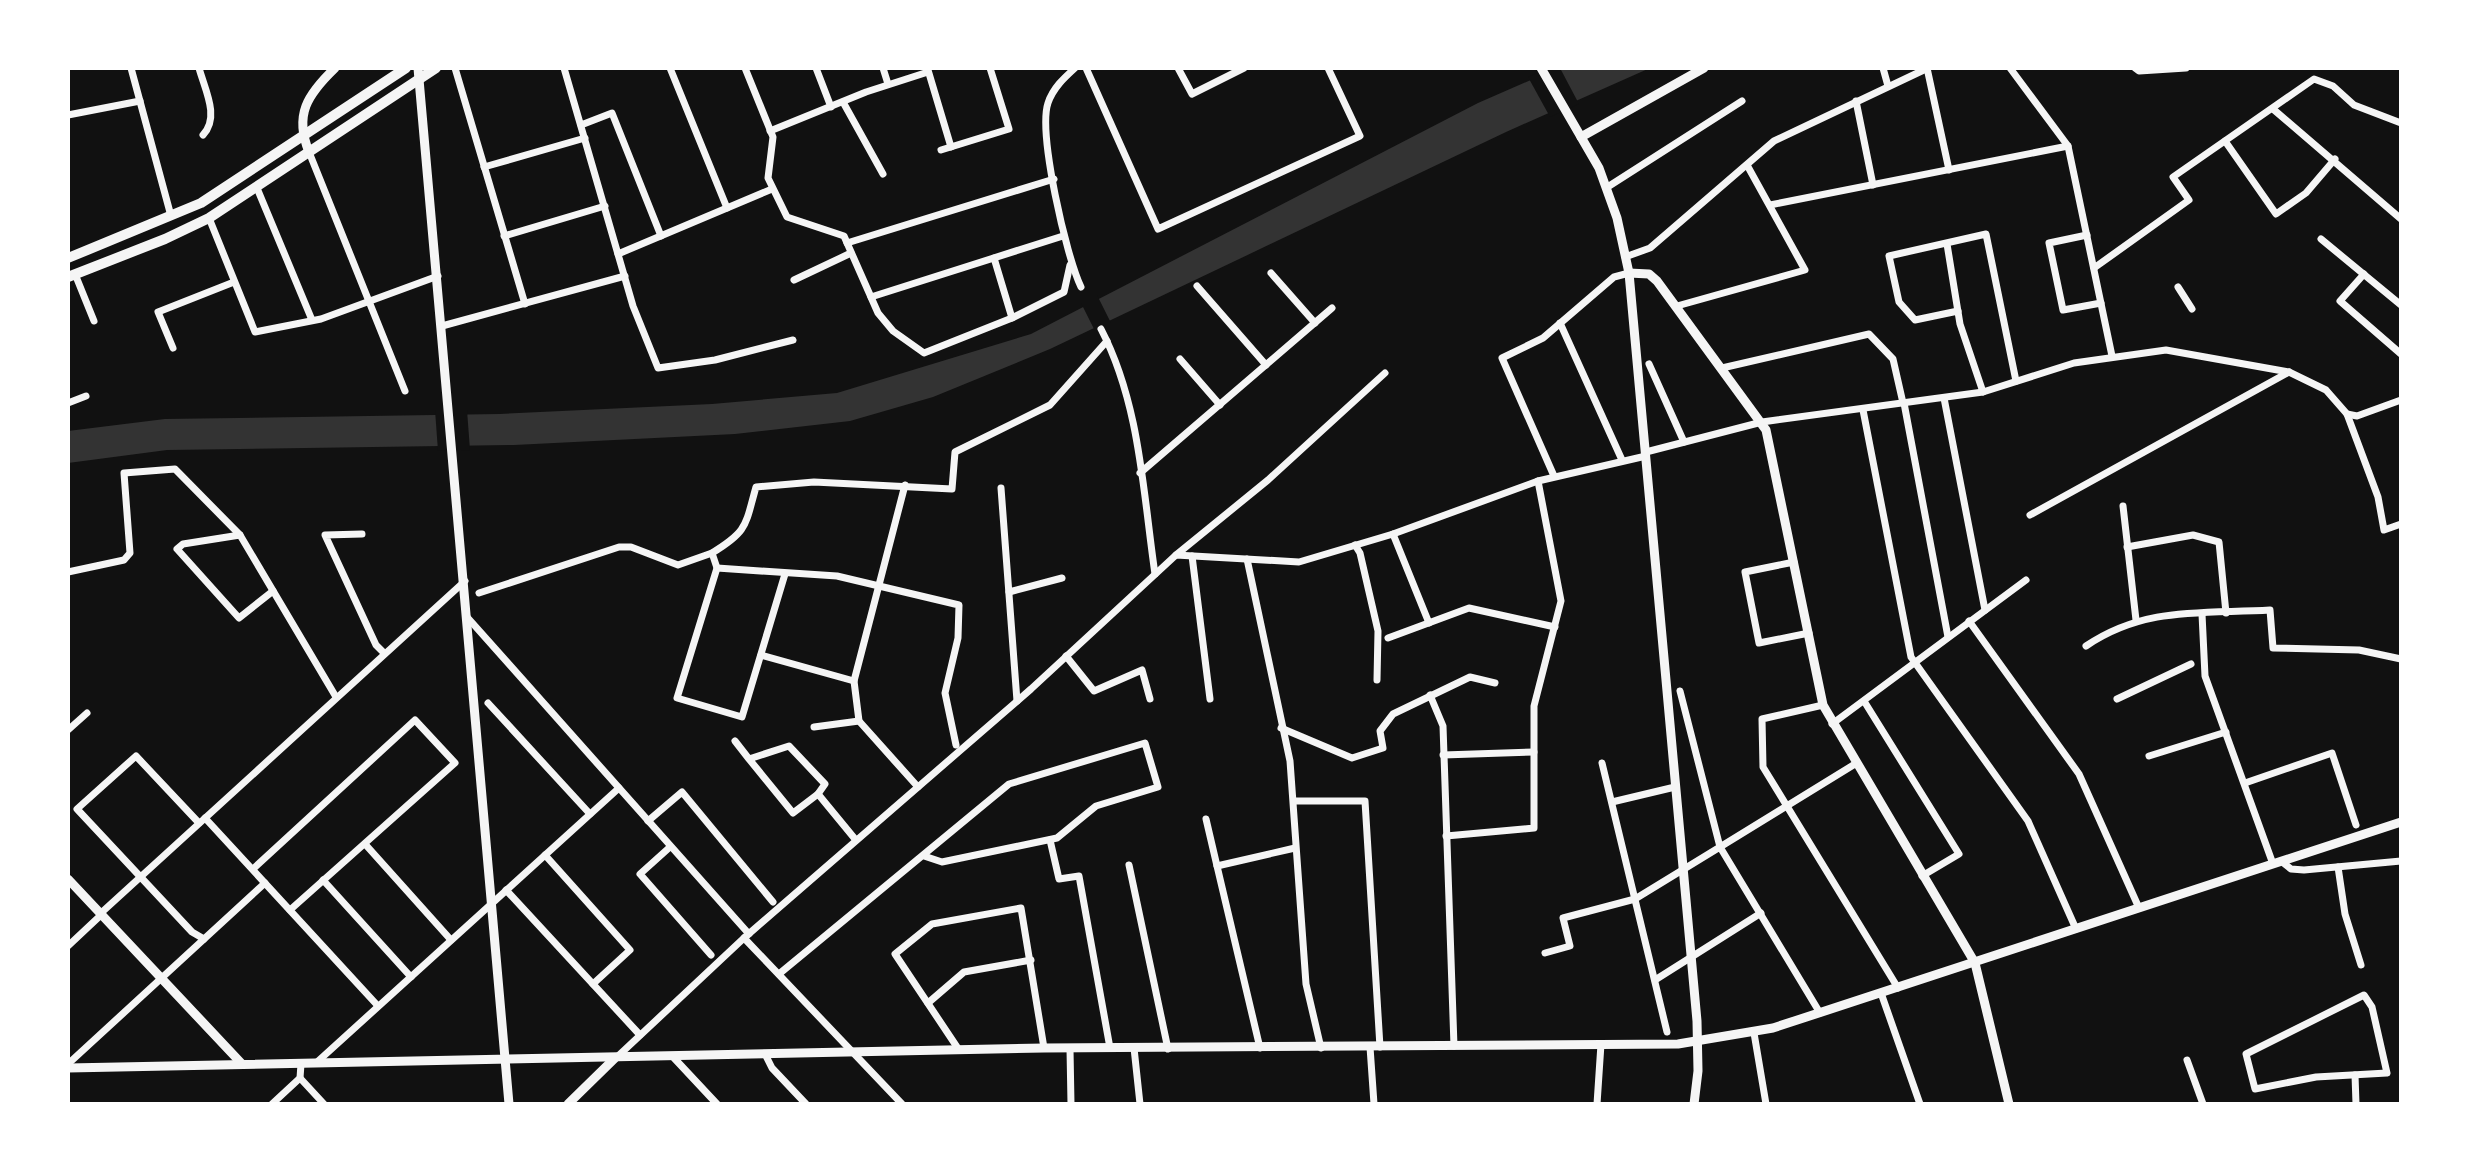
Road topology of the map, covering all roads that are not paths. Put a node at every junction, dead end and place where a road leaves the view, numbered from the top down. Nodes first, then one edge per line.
1 (131, 68) edge
2 (199, 68) edge
3 (335, 68) edge
4 (406, 68) edge
5 (436, 68) edge
6 (455, 68) edge
7 (564, 68) edge
8 (670, 68) edge
9 (745, 68) edge
10 (816, 68) edge
11 (883, 68) edge
12 (990, 68) edge
13 (1075, 68) edge
14 (1086, 68) edge
15 (1178, 68) edge
16 (1244, 68) edge
17 (1328, 68) edge
18 (1541, 68) edge
19 (1704, 68) edge
20 (1883, 68) edge
21 (1928, 68) edge
22 (2010, 68) edge
23 (2135, 68) edge
24 (2186, 68) edge
25 (928, 70) edge
26 (419, 74) edge
27 (888, 84) junction
28 (1888, 86) junction
29 (140, 101) junction
30 (1742, 101) dead end
31 (1856, 101) junction
32 (843, 102) junction
33 (831, 107) junction
34 (2273, 109) junction
35 (68, 115) edge
36 (2401, 123) edge
37 (581, 125) junction
38 (770, 131) junction
39 (203, 135) dead end
40 (303, 136) junction
41 (1581, 137) junction
42 (585, 138) junction
43 (2225, 141) junction
44 (2068, 146) junction
45 (951, 147) junction
46 (941, 150) dead end
47 (309, 152) junction
48 (2335, 159) junction
49 (1747, 165) junction
50 (484, 167) junction
51 (1949, 170) junction
52 (883, 174) dead end
53 (1054, 179) junction
54 (1873, 185) junction
55 (257, 188) junction
56 (1606, 188) junction
57 (772, 189) junction
58 (1770, 205) junction
59 (605, 206) junction
60 (727, 208) junction
61 (2399, 214) edge
62 (171, 217) junction
63 (209, 218) junction
64 (2087, 235) junction
65 (504, 236) junction
66 (661, 236) junction
67 (1063, 236) junction
68 (2321, 239) dead end
69 (847, 243) junction
70 (1947, 244) junction
71 (851, 253) junction
72 (618, 254) junction
73 (1625, 257) junction
74 (68, 258) edge
75 (994, 258) junction
76 (1070, 265) junction
77 (2094, 268) junction
78 (1271, 273) dead end
79 (1629, 273) junction
80 (2364, 274) junction
81 (72, 275) edge
82 (438, 276) junction
83 (625, 276) junction
84 (794, 280) dead end
85 (234, 282) junction
86 (1197, 286) dead end
87 (1081, 287) dead end
88 (2178, 287) dead end
89 (871, 297) junction
90 (369, 301) junction
91 (2101, 303) junction
92 (525, 304) junction
93 (2401, 305) edge
94 (1677, 306) junction
95 (1332, 308) dead end
96 (2192, 309) dead end
97 (1958, 311) junction
98 (1012, 318) junction
99 (312, 320) junction
100 (94, 321) dead end
101 (1315, 323) junction
102 (1560, 323) junction
103 (442, 326) junction
104 (1101, 329) dead end
105 (793, 340) dead end
106 (1107, 341) junction
107 (173, 348) dead end
108 (2401, 354) edge
109 (2112, 356) junction
110 (1180, 359) dead end
111 (1649, 364) dead end
112 (1266, 365) junction
113 (1722, 368) junction
114 (2289, 372) junction
115 (1385, 373) dead end
116 (2016, 381) junction
117 (405, 391) dead end
118 (1983, 392) junction
119 (86, 396) dead end
120 (1944, 398) junction
121 (2401, 400) edge
122 (68, 403) edge
123 (1903, 403) junction
124 (1220, 405) junction
125 (1863, 410) junction
126 (2347, 414) junction
127 (1762, 422) junction
128 (1684, 442) junction
129 (1646, 454) junction
130 (1622, 460) junction
131 (1140, 473) junction
132 (1554, 476) junction
133 (1538, 481) junction
134 (905, 485) junction
135 (1001, 488) dead end
136 (2123, 506) dead end
137 (2030, 515) dead end
138 (2401, 524) edge
139 (362, 534) dead end
140 (1393, 534) junction
141 (240, 535) junction
142 (1355, 545) junction
143 (2127, 547) junction
144 (712, 553) junction
145 (1176, 555) junction
146 (1192, 556) junction
147 (1247, 559) junction
148 (1794, 562) junction
149 (717, 568) junction
150 (68, 572) edge
151 (785, 574) junction
152 (1155, 574) junction
153 (1062, 578) dead end
154 (2026, 580) dead end
155 (465, 581) junction
156 (878, 588) junction
157 (273, 591) junction
158 (1009, 592) junction
159 (479, 593) dead end
160 (1985, 610) junction
161 (2226, 613) junction
162 (2202, 614) junction
163 (467, 617) junction
164 (2136, 620) junction
165 (1969, 621) junction
166 (1429, 623) junction
167 (1555, 627) junction
168 (1809, 633) junction
169 (1948, 637) junction
170 (1388, 638) dead end
171 (2086, 646) dead end
172 (384, 653) junction
173 (761, 655) junction
174 (1066, 656) junction
175 (2401, 659) edge
176 (1914, 662) junction
177 (2191, 664) dead end
178 (1377, 680) dead end
179 (854, 681) junction
180 (1495, 683) dead end
181 (1680, 691) dead end
182 (1430, 695) junction
183 (336, 697) junction
184 (1150, 699) dead end
185 (1210, 699) dead end
186 (2117, 699) dead end
187 (1017, 701) junction
188 (1864, 701) junction
189 (488, 703) dead end
190 (1823, 705) junction
191 (87, 713) dead end
192 (859, 721) junction
193 (1832, 724) junction
194 (814, 727) dead end
195 (1281, 728) junction
196 (68, 730) edge
197 (2226, 732) junction
198 (735, 741) dead end
199 (956, 745) dead end
200 (1534, 752) junction
201 (1443, 755) junction
202 (2149, 756) dead end
203 (749, 759) junction
204 (1602, 763) dead end
205 (1855, 764) junction
206 (2245, 783) junction
207 (918, 787) junction
208 (1675, 787) junction
209 (619, 788) junction
210 (818, 794) junction
211 (1294, 801) junction
212 (1612, 802) junction
213 (1787, 806) junction
214 (590, 814) junction
215 (1206, 819) dead end
216 (202, 820) junction
217 (648, 821) junction
218 (2401, 822) edge
219 (2356, 825) dead end
220 (1446, 836) junction
221 (855, 839) junction
222 (1050, 840) junction
223 (365, 844) junction
224 (670, 847) junction
225 (1720, 847) junction
226 (1295, 848) junction
227 (545, 855) junction
228 (924, 856) junction
229 (2401, 861) edge
230 (2277, 863) junction
231 (1129, 865) dead end
232 (1217, 866) junction
233 (2338, 867) junction
234 (253, 869) junction
235 (1683, 869) junction
236 (141, 876) junction
237 (1922, 876) junction
238 (68, 879) edge
239 (323, 880) junction
240 (265, 883) junction
241 (506, 890) junction
242 (1635, 899) junction
243 (773, 902) dead end
244 (491, 904) junction
245 (2139, 908) junction
246 (290, 910) junction
247 (1761, 913) junction
248 (101, 914) junction
249 (2076, 929) junction
250 (746, 936) junction
251 (204, 939) junction
252 (451, 940) junction
253 (68, 946) edge
254 (1545, 953) dead end
255 (711, 955) dead end
256 (1690, 957) junction
257 (1031, 960) junction
258 (1975, 963) junction
259 (2361, 965) dead end
260 (779, 974) junction
261 (411, 977) junction
262 (161, 978) junction
263 (1655, 980) junction
264 (593, 984) junction
265 (1898, 988) junction
266 (1881, 993) junction
267 (928, 1003) junction
268 (378, 1006) junction
269 (1820, 1013) junction
270 (1667, 1032) dead end
271 (1754, 1033) junction
272 (640, 1035) junction
273 (1698, 1041) junction
274 (1601, 1044) junction
275 (1454, 1046) junction
276 (1375, 1047) junction
277 (1044, 1048) junction
278 (1110, 1048) junction
279 (1134, 1048) junction
280 (1260, 1048) junction
281 (1321, 1048) junction
282 (1070, 1049) junction
283 (1168, 1049) junction
284 (959, 1050) junction
285 (765, 1054) junction
286 (852, 1054) junction
287 (615, 1058) junction
288 (674, 1058) junction
289 (506, 1060) junction
290 (2187, 1060) dead end
291 (242, 1064) junction
292 (301, 1064) junction
293 (314, 1064) junction
294 (68, 1066) edge
295 (2355, 1075) junction
296 (300, 1078) junction
297 (273, 1104) edge
298 (324, 1104) edge
299 (509, 1104) edge
300 (568, 1104) edge
301 (717, 1104) edge
302 (806, 1104) edge
303 (902, 1104) edge
304 (1071, 1104) edge
305 (1140, 1104) edge
306 (1374, 1104) edge
307 (1597, 1104) edge
308 (1694, 1104) edge
309 (1766, 1104) edge
310 (1920, 1104) edge
311 (2009, 1104) edge
312 (2203, 1104) edge
313 (2356, 1104) edge

1 - 29 street
2 - 39 street
3 - 40 street
4 - 40 main road
5 - 26 main road
6 - 50 street
7 - 37 street
8 - 60 street
9 - 38 street
10 - 33 street
11 - 27 street
12 - 45 street
13 - 53 street
14 - 17 street
15 - 16 street
18 - 41 street
19 - 41 street
20 - 28 street
21 - 28 street
21 - 51 street
22 - 44 street
23 - 24 street
25 - 27 street
25 - 45 street
26 - 47 main road
26 - 82 street
27 - 32 street
28 - 31 street
29 - 35 street
29 - 62 street
30 - 56 street
31 - 49 street
31 - 54 street
32 - 33 street
32 - 52 street
33 - 38 street
34 - 36 street
34 - 43 street
34 - 48 street
37 - 42 street
37 - 66 street
38 - 57 street
40 - 47 street
40 - 62 main road
41 - 56 street
42 - 50 street
42 - 59 street
43 - 48 street
43 - 77 street
44 - 51 street
44 - 64 street
45 - 46 street
47 - 55 main road
47 - 90 street
48 - 61 street
49 - 58 street
49 - 73 street
50 - 65 street
51 - 54 street
53 - 67 street
53 - 69 street
54 - 58 street
55 - 63 main road
55 - 99 street
56 - 73 street
57 - 60 street
57 - 69 street
58 - 94 street
59 - 65 street
59 - 72 street
60 - 66 street
62 - 74 main road
63 - 81 main road
63 - 85 street
64 - 77 street
64 - 91 street
65 - 92 street
66 - 72 street
67 - 75 street
67 - 76 street
68 - 80 street
69 - 71 street
70 - 97 street
70 - 97 street
70 - 116 street
71 - 84 street
71 - 89 street
72 - 83 street
73 - 79 street
75 - 89 street
75 - 98 street
76 - 87 street
76 - 98 street
77 - 91 street
78 - 101 street
79 - 94 street
79 - 102 street
79 - 129 street
80 - 93 street
80 - 108 street
81 - 100 street
82 - 90 street
82 - 103 street
83 - 92 street
83 - 105 street
85 - 99 street
85 - 107 street
86 - 112 street
88 - 96 street
89 - 98 street
90 - 99 street
90 - 117 street
91 - 109 street
92 - 103 street
94 - 113 street
95 - 101 street
97 - 118 street
101 - 112 street
102 - 130 street
102 - 132 street
103 - 155 street
104 - 106 street
106 - 131 street
106 - 134 street
109 - 114 street
109 - 116 street
110 - 124 street
111 - 128 street
112 - 124 street
113 - 123 street
113 - 127 street
114 - 126 street
114 - 137 street
115 - 145 street
116 - 118 street
118 - 120 street
119 - 122 street
120 - 123 street
120 - 160 street
121 - 126 street
123 - 125 street
123 - 169 street
124 - 131 street
125 - 127 street
125 - 176 street
126 - 138 street
127 - 128 street
127 - 148 street
128 - 129 street
129 - 130 street
129 - 208 street
130 - 132 street
131 - 152 street
132 - 133 street
133 - 140 street
133 - 167 street
134 - 144 street
134 - 156 street
135 - 158 street
136 - 143 street
139 - 172 street
140 - 142 street
140 - 166 street
141 - 150 street
141 - 157 street
141 - 157 street
142 - 147 street
142 - 178 street
143 - 161 street
143 - 164 street
144 - 149 street
144 - 159 street
145 - 146 street
145 - 152 street
146 - 147 street
146 - 185 street
147 - 195 street
148 - 168 street
148 - 168 street
149 - 151 street
149 - 173 street
151 - 156 street
151 - 173 street
152 - 174 street
153 - 158 street
154 - 160 street
155 - 163 street
155 - 172 street
156 - 179 street
156 - 199 street
157 - 183 street
158 - 187 street
160 - 165 street
161 - 162 street
161 - 175 street
162 - 164 street
162 - 197 street
163 - 209 street
163 - 244 street
164 - 171 street
165 - 169 street
165 - 245 street
166 - 167 street
166 - 170 street
167 - 200 street
168 - 190 street
169 - 176 street
172 - 183 street
173 - 179 street
174 - 184 street
174 - 187 street
176 - 188 street
176 - 249 street
177 - 186 street
179 - 192 street
180 - 182 street
181 - 225 street
182 - 195 street
182 - 201 street
183 - 216 street
187 - 207 street
188 - 193 street
188 - 237 street
189 - 214 street
190 - 193 street
190 - 213 street
191 - 196 street
192 - 194 street
192 - 207 street
193 - 205 street
195 - 211 street
197 - 202 street
197 - 206 street
198 - 203 street
200 - 201 street
200 - 220 street
201 - 220 street
203 - 210 street
203 - 210 street
204 - 212 street
205 - 213 street
205 - 237 street
206 - 219 street
206 - 230 street
207 - 221 street
208 - 212 street
208 - 235 street
209 - 214 street
209 - 217 street
210 - 221 street
211 - 226 street
211 - 276 street
212 - 242 street
213 - 225 street
213 - 265 street
214 - 227 street
215 - 232 street
216 - 234 street
216 - 236 street
216 - 236 street
217 - 224 street
217 - 243 street
218 - 230 street
220 - 275 street
221 - 250 street
222 - 228 street
222 - 228 street
222 - 278 street
223 - 234 street
223 - 239 street
223 - 252 street
224 - 250 street
224 - 255 street
225 - 235 street
225 - 247 street
226 - 232 street
226 - 281 street
227 - 241 street
227 - 264 street
228 - 260 street
229 - 233 street
230 - 233 street
230 - 245 street
231 - 283 street
232 - 280 street
233 - 259 street
234 - 240 street
235 - 242 street
235 - 256 street
236 - 248 street
236 - 251 street
237 - 258 street
238 - 248 street
239 - 246 street
239 - 261 street
240 - 246 street
240 - 251 street
241 - 244 street
241 - 264 street
242 - 254 street
242 - 263 street
244 - 252 street
244 - 289 street
245 - 249 street
246 - 268 street
247 - 256 street
247 - 269 street
248 - 253 street
248 - 262 street
249 - 258 street
250 - 260 street
250 - 272 street
251 - 262 street
252 - 261 street
256 - 263 street
256 - 273 street
257 - 267 street
257 - 267 street
257 - 277 street
258 - 265 street
258 - 311 street
260 - 286 street
261 - 268 street
262 - 291 street
262 - 294 street
263 - 270 street
264 - 272 street
265 - 266 street
266 - 269 street
266 - 310 street
267 - 284 street
268 - 293 street
269 - 271 street
271 - 273 street
271 - 309 street
272 - 287 street
273 - 274 street
273 - 308 street
274 - 275 street
274 - 307 street
275 - 276 street
276 - 281 street
276 - 306 street
277 - 282 street
277 - 284 street
278 - 279 street
278 - 282 street
279 - 283 street
279 - 305 street
280 - 281 street
280 - 283 street
282 - 304 street
284 - 286 street
285 - 286 street
285 - 288 street
285 - 302 street
286 - 303 street
287 - 288 street
287 - 289 street
287 - 300 street
288 - 301 street
289 - 293 street
289 - 299 street
290 - 312 street
291 - 292 street
291 - 294 street
292 - 293 street
292 - 296 street
295 - 295 street
295 - 313 street
296 - 297 street
296 - 298 street

